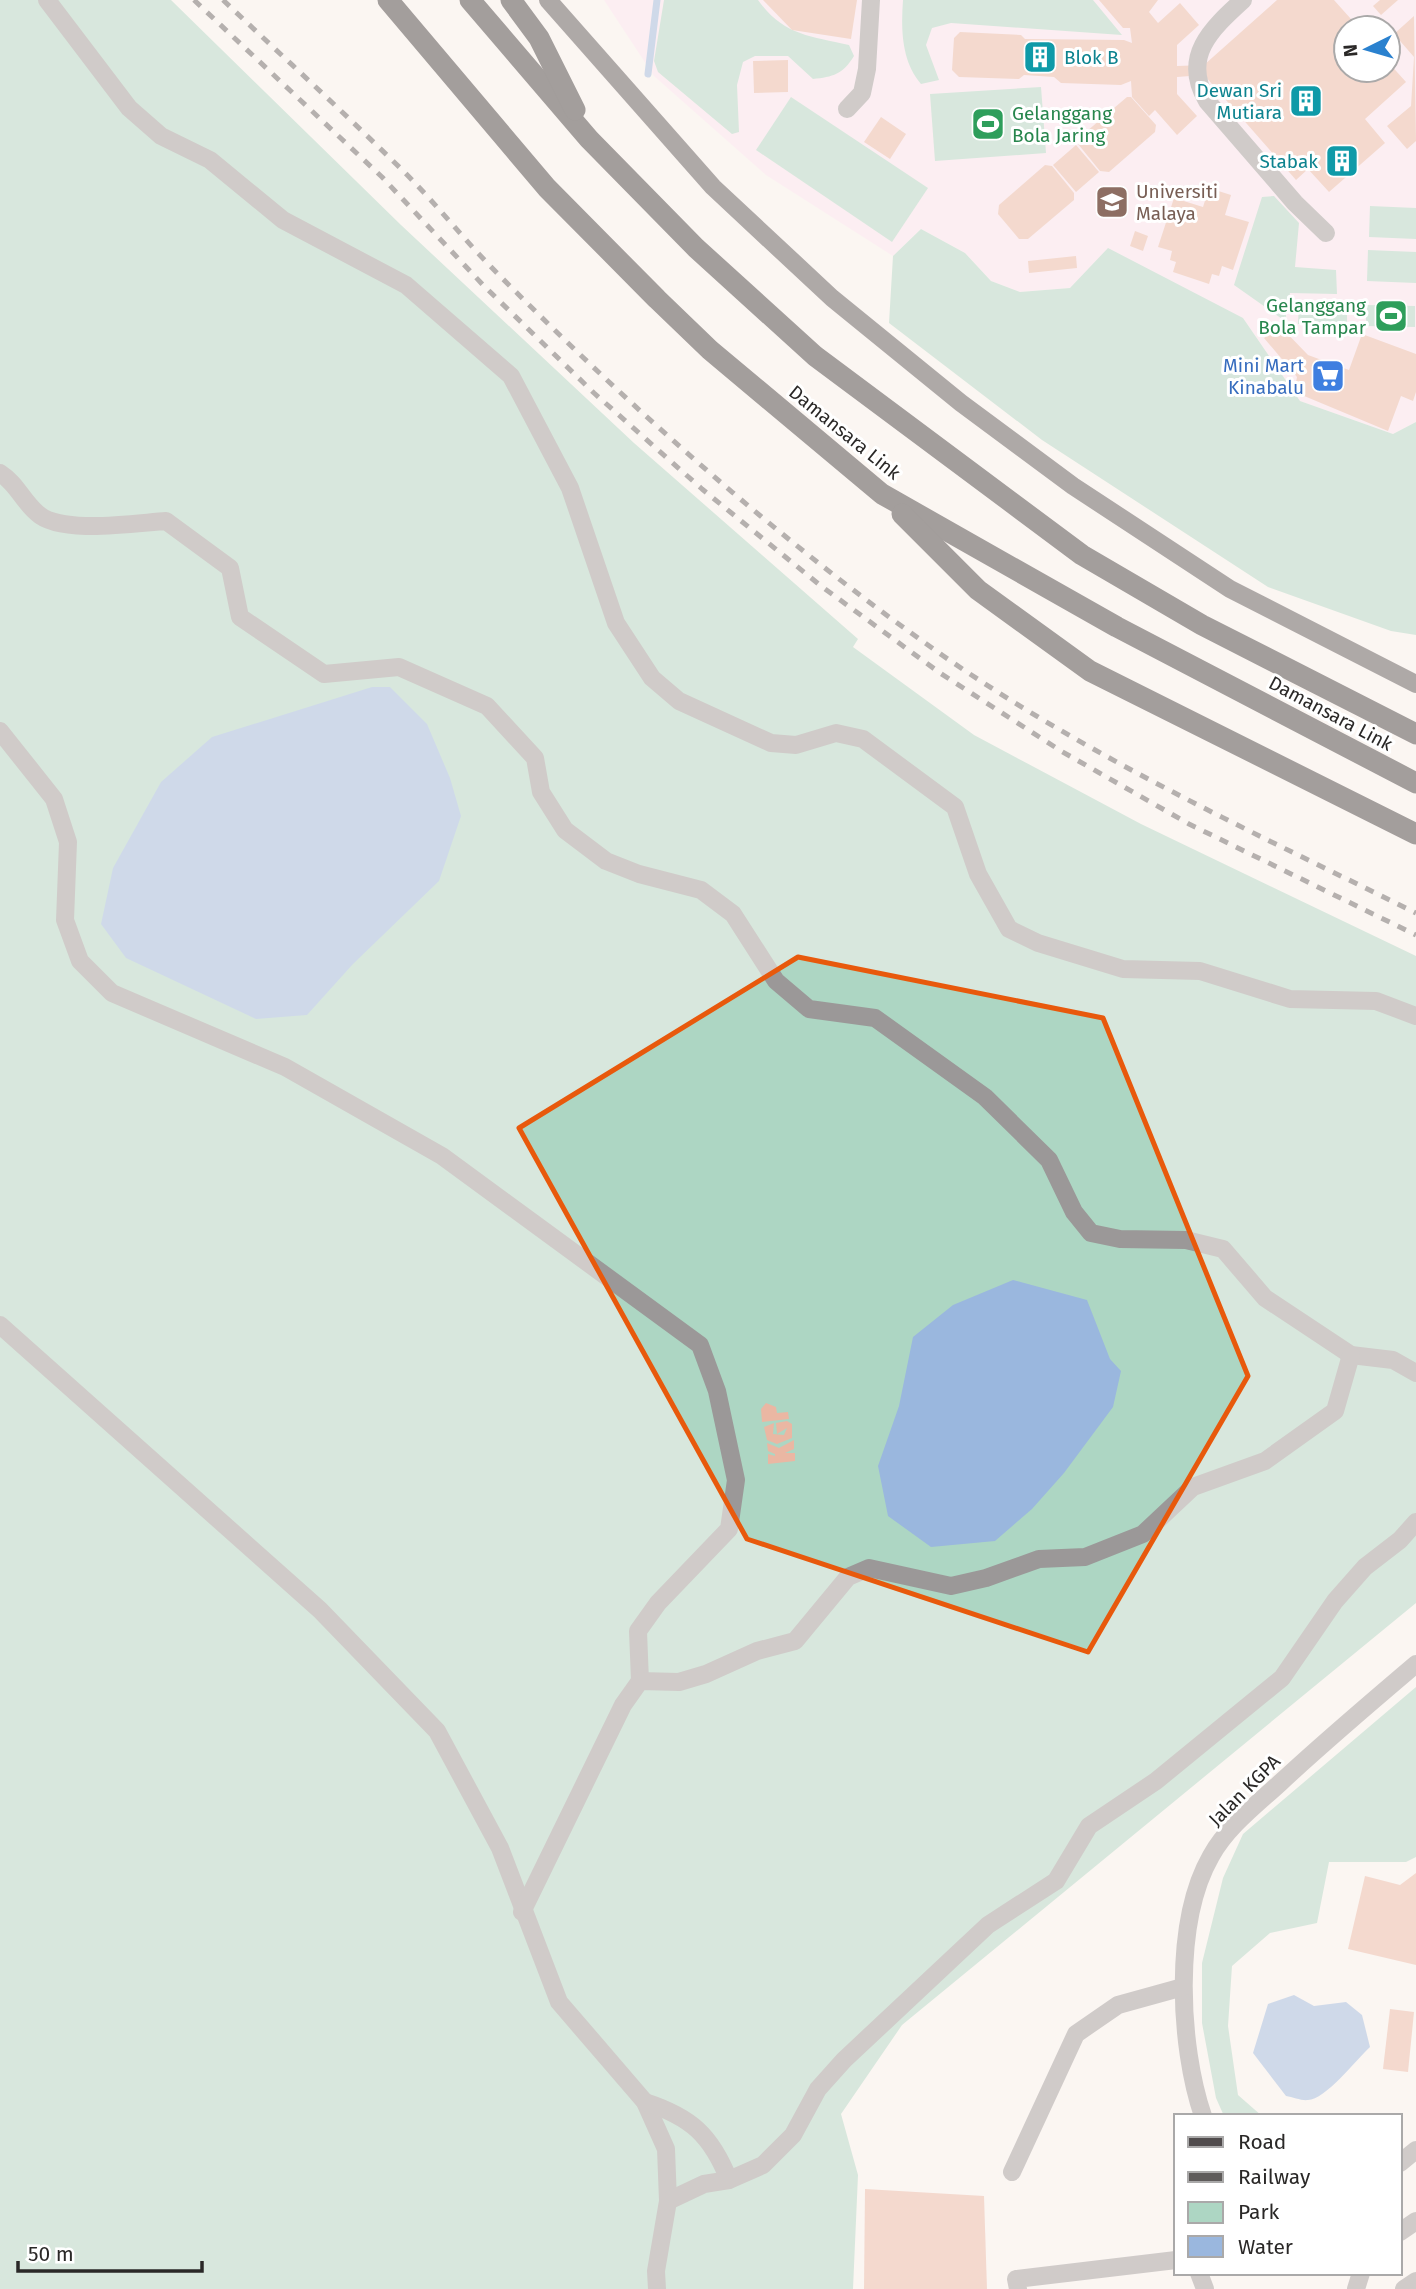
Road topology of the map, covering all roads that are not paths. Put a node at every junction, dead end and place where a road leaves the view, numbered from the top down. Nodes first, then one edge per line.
1 (47, 0) edge
2 (388, 0) edge
3 (470, 0) edge
4 (511, 0) edge
5 (548, 0) edge
6 (871, 0) edge
7 (1224, 0) edge
8 (1243, 0) edge
9 (1222, 19) junction
10 (847, 109) dead end
11 (589, 139) junction
12 (1326, 233) dead end
13 (0, 473) edge
14 (882, 494) junction
15 (1416, 684) edge
16 (0, 731) edge
17 (1416, 734) edge
18 (1416, 783) edge
19 (1416, 834) edge
20 (1416, 1016) edge
21 (0, 1325) edge
22 (1351, 1355) junction
23 (1416, 1373) edge
24 (1416, 1522) edge
25 (1416, 1664) edge
26 (640, 1681) junction
27 (522, 1912) junction
28 (1183, 1987) junction
29 (645, 2102) junction
30 (1202, 2114) edge
31 (1416, 2150) edge
32 (1402, 2161) edge
33 (1012, 2172) dead end
34 (729, 2180) junction
35 (668, 2201) junction
36 (1174, 2260) edge
37 (1416, 2281) edge
38 (1065, 2282) edge
39 (1017, 2284) edge
40 (657, 2289) edge
41 (1404, 2289) edge

1 - 20 lane
2 - 14 highway, Damansara Link
3 - 11 highway, Damansara Link
4 - 11 highway
5 - 15 main road
6 - 10 lane
7 - 9 lane
8 - 9 lane
9 - 12 lane
11 - 17 highway, Damansara Link
13 - 22 lane
14 - 18 highway, Damansara Link
14 - 19 highway
16 - 26 lane
21 - 27 lane
22 - 23 lane
22 - 26 lane
24 - 34 lane
25 - 28 lane, Jalan KGPA
26 - 27 lane
27 - 29 lane
28 - 30 lane, Jalan KGPA
28 - 33 lane
29 - 34 lane
29 - 35 lane
31 - 32 lane
34 - 35 lane
35 - 40 lane
36 - 38 lane
37 - 41 lane
38 - 39 lane

